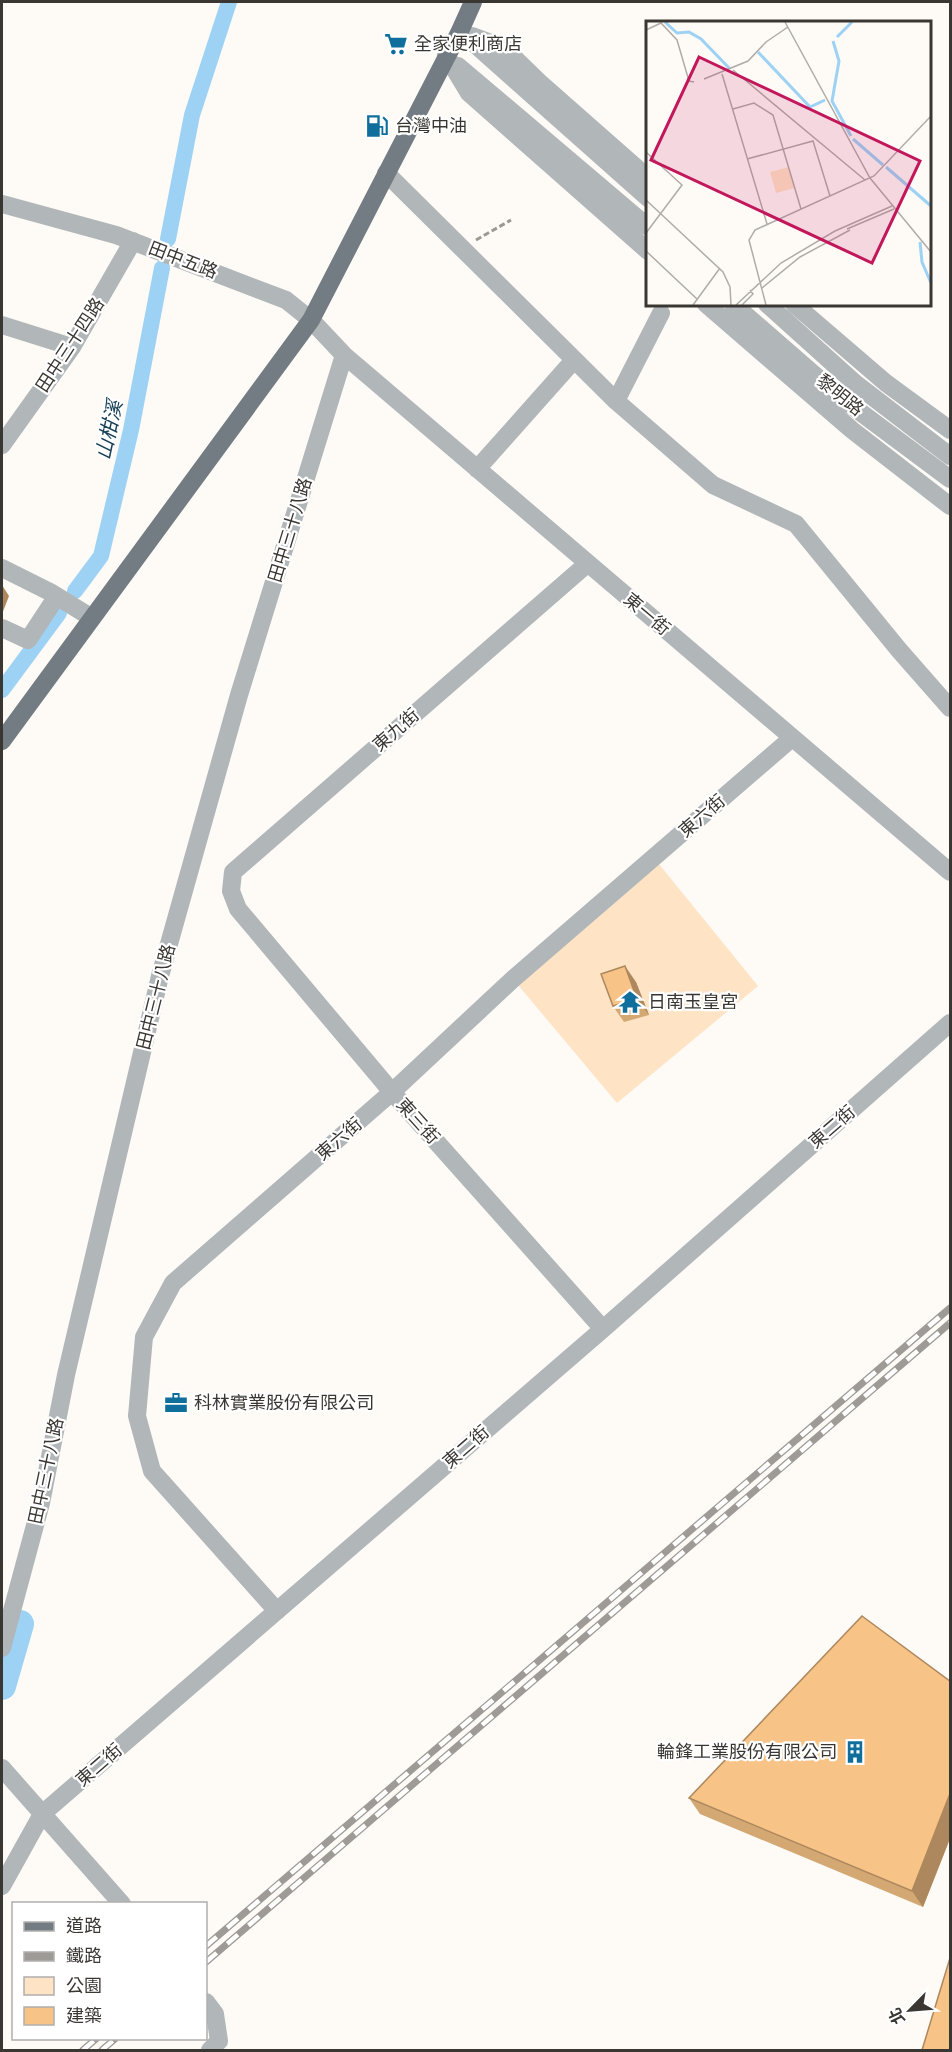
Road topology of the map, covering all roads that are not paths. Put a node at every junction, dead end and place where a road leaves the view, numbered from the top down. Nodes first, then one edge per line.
1 (473, 2) edge
2 (460, 31) junction
3 (446, 55) junction
4 (386, 173) junction
5 (646, 176) edge
6 (646, 196) edge
7 (2, 204) edge
8 (646, 225) edge
9 (133, 241) junction
10 (646, 249) edge
11 (708, 306) edge
12 (736, 306) edge
13 (769, 306) edge
14 (796, 306) edge
15 (661, 313) dead end
16 (310, 320) junction
17 (2, 325) edge
18 (72, 347) junction
19 (344, 355) junction
20 (574, 360) junction
21 (616, 401) junction
22 (951, 430) edge
23 (2, 445) edge
24 (951, 456) edge
25 (477, 469) junction
26 (951, 479) edge
27 (951, 506) edge
28 (588, 564) junction
29 (2, 568) edge
30 (57, 596) junction
31 (92, 618) junction
32 (2, 628) edge
33 (951, 708) edge
34 (792, 738) junction
35 (2, 741) edge
36 (951, 872) edge
37 (238, 909) joint
38 (951, 1023) edge
39 (392, 1092) junction
40 (603, 1329) junction
41 (277, 1611) junction
42 (2, 1648) edge
43 (2, 1768) edge
44 (42, 1814) junction
45 (2, 1886) edge
46 (120, 1902) edge
47 (207, 2003) edge
48 (210, 2050) edge

1 - 2 main road
2 - 3 main road
2 - 5 street
2 - 6 street
3 - 4 main road
3 - 8 street
3 - 10 street
4 - 16 main road
4 - 20 street
7 - 9 street, 田中五路
9 - 16 street, 田中五路
9 - 18 street, 田中三十四路
11 - 27 street
12 - 26 street, 黎明路
13 - 24 street, 黎明路
14 - 22 street
15 - 21 street
16 - 19 street, 田中五路
16 - 31 main road
17 - 18 street
18 - 23 street, 田中三十四路
19 - 25 street, 東一街
19 - 42 street, 田中三十八路
20 - 21 street
20 - 25 street
21 - 33 street
25 - 28 street, 東一街
28 - 34 street, 東一街
28 - 37 street, 東九街
29 - 30 street
30 - 31 street
30 - 32 street
31 - 35 main road
34 - 36 street, 東一街
34 - 39 street, 東六街
37 - 39 street, 東三街
38 - 40 street, 東二街
39 - 40 street, 東三街
39 - 41 street, 東六街
40 - 41 street, 東二街
41 - 44 street, 東二街
43 - 44 street
44 - 45 street, 東二街
44 - 46 street
47 - 48 street

